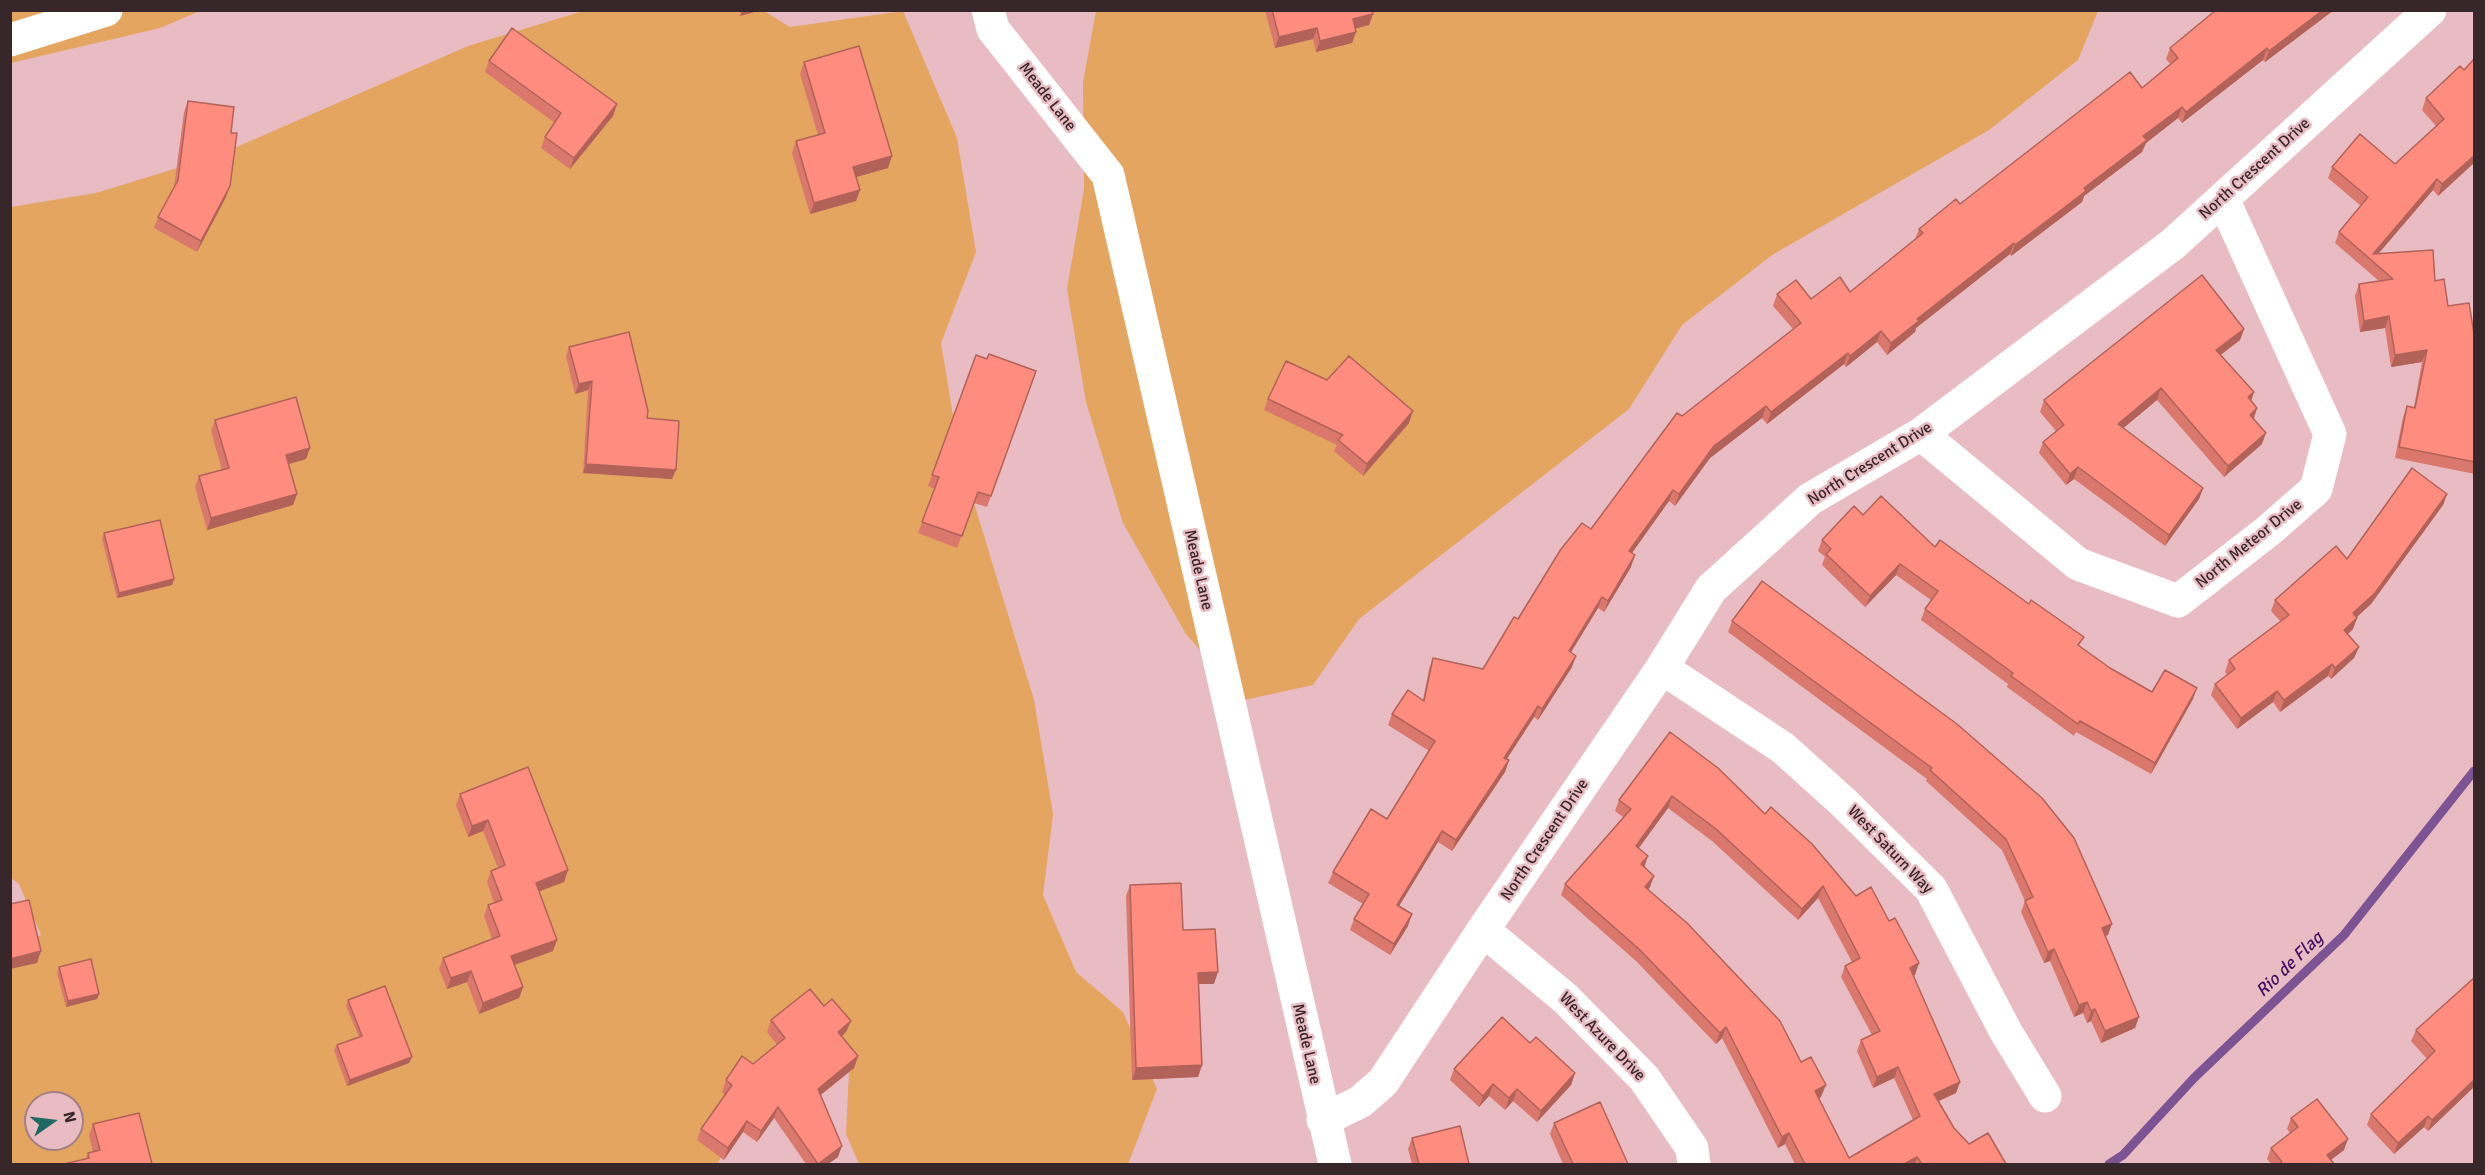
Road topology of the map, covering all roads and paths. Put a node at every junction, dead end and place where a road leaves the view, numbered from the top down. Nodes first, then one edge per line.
1 (106, 10) edge
2 (988, 10) edge
3 (2430, 10) edge
4 (10, 40) edge
5 (2223, 199) junction
6 (1921, 434) junction
7 (1662, 668) junction
8 (1483, 930) junction
9 (2046, 1095) dead end
10 (1323, 1120) junction
11 (1335, 1164) edge
12 (1694, 1164) edge

1 - 4 street
2 - 10 street, Meade Lane
3 - 5 street, North Crescent Drive
5 - 6 street, North Crescent Drive
5 - 6 street, North Meteor Drive
6 - 7 street, North Crescent Drive
7 - 8 street, North Crescent Drive
7 - 9 street, West Saturn Way
8 - 10 street, North Crescent Drive
8 - 12 street, West Azure Drive
10 - 11 street, Meade Lane

